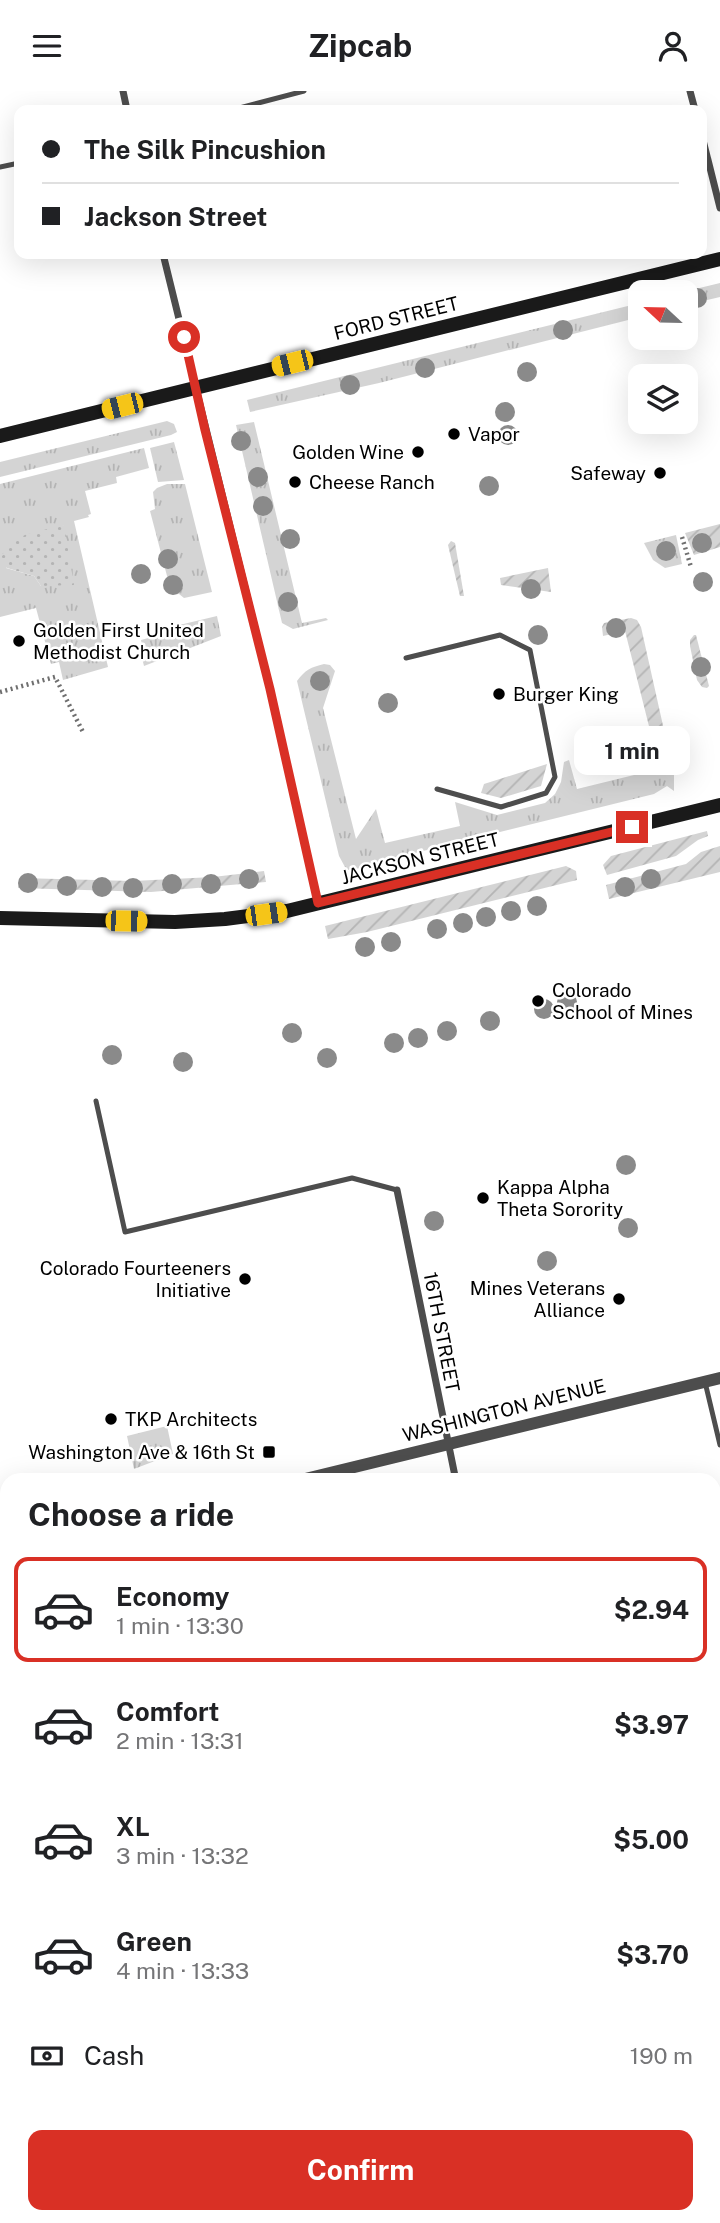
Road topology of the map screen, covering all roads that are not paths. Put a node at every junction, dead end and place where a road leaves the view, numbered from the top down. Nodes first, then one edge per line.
1 (304, 91) edge
2 (252, 105) edge
3 (707, 156) edge
4 (720, 208) edge
5 (164, 259) edge
6 (720, 259) edge
7 (196, 388) junction
8 (0, 436) edge
9 (406, 659) dead end
10 (437, 789) dead end
11 (720, 805) edge
12 (318, 903) junction
13 (0, 918) edge
14 (96, 1101) dead end
15 (397, 1190) joint
16 (720, 1378) edge
17 (705, 1382) junction
18 (448, 1443) junction
19 (720, 1445) edge
20 (329, 1473) edge
21 (454, 1473) edge

1 - 2 lane
3 - 4 street
5 - 7 street
6 - 7 main road, FORD STREET
7 - 8 main road, FORD STREET
7 - 12 street
9 - 10 lane
11 - 12 main road, JACKSON STREET
12 - 13 main road, JACKSON STREET
14 - 15 lane
15 - 18 street, 16TH STREET
16 - 17 street, WASHINGTON AVENUE
17 - 18 street, WASHINGTON AVENUE
17 - 19 lane
18 - 20 street, WASHINGTON AVENUE
18 - 21 street, 16TH STREET

